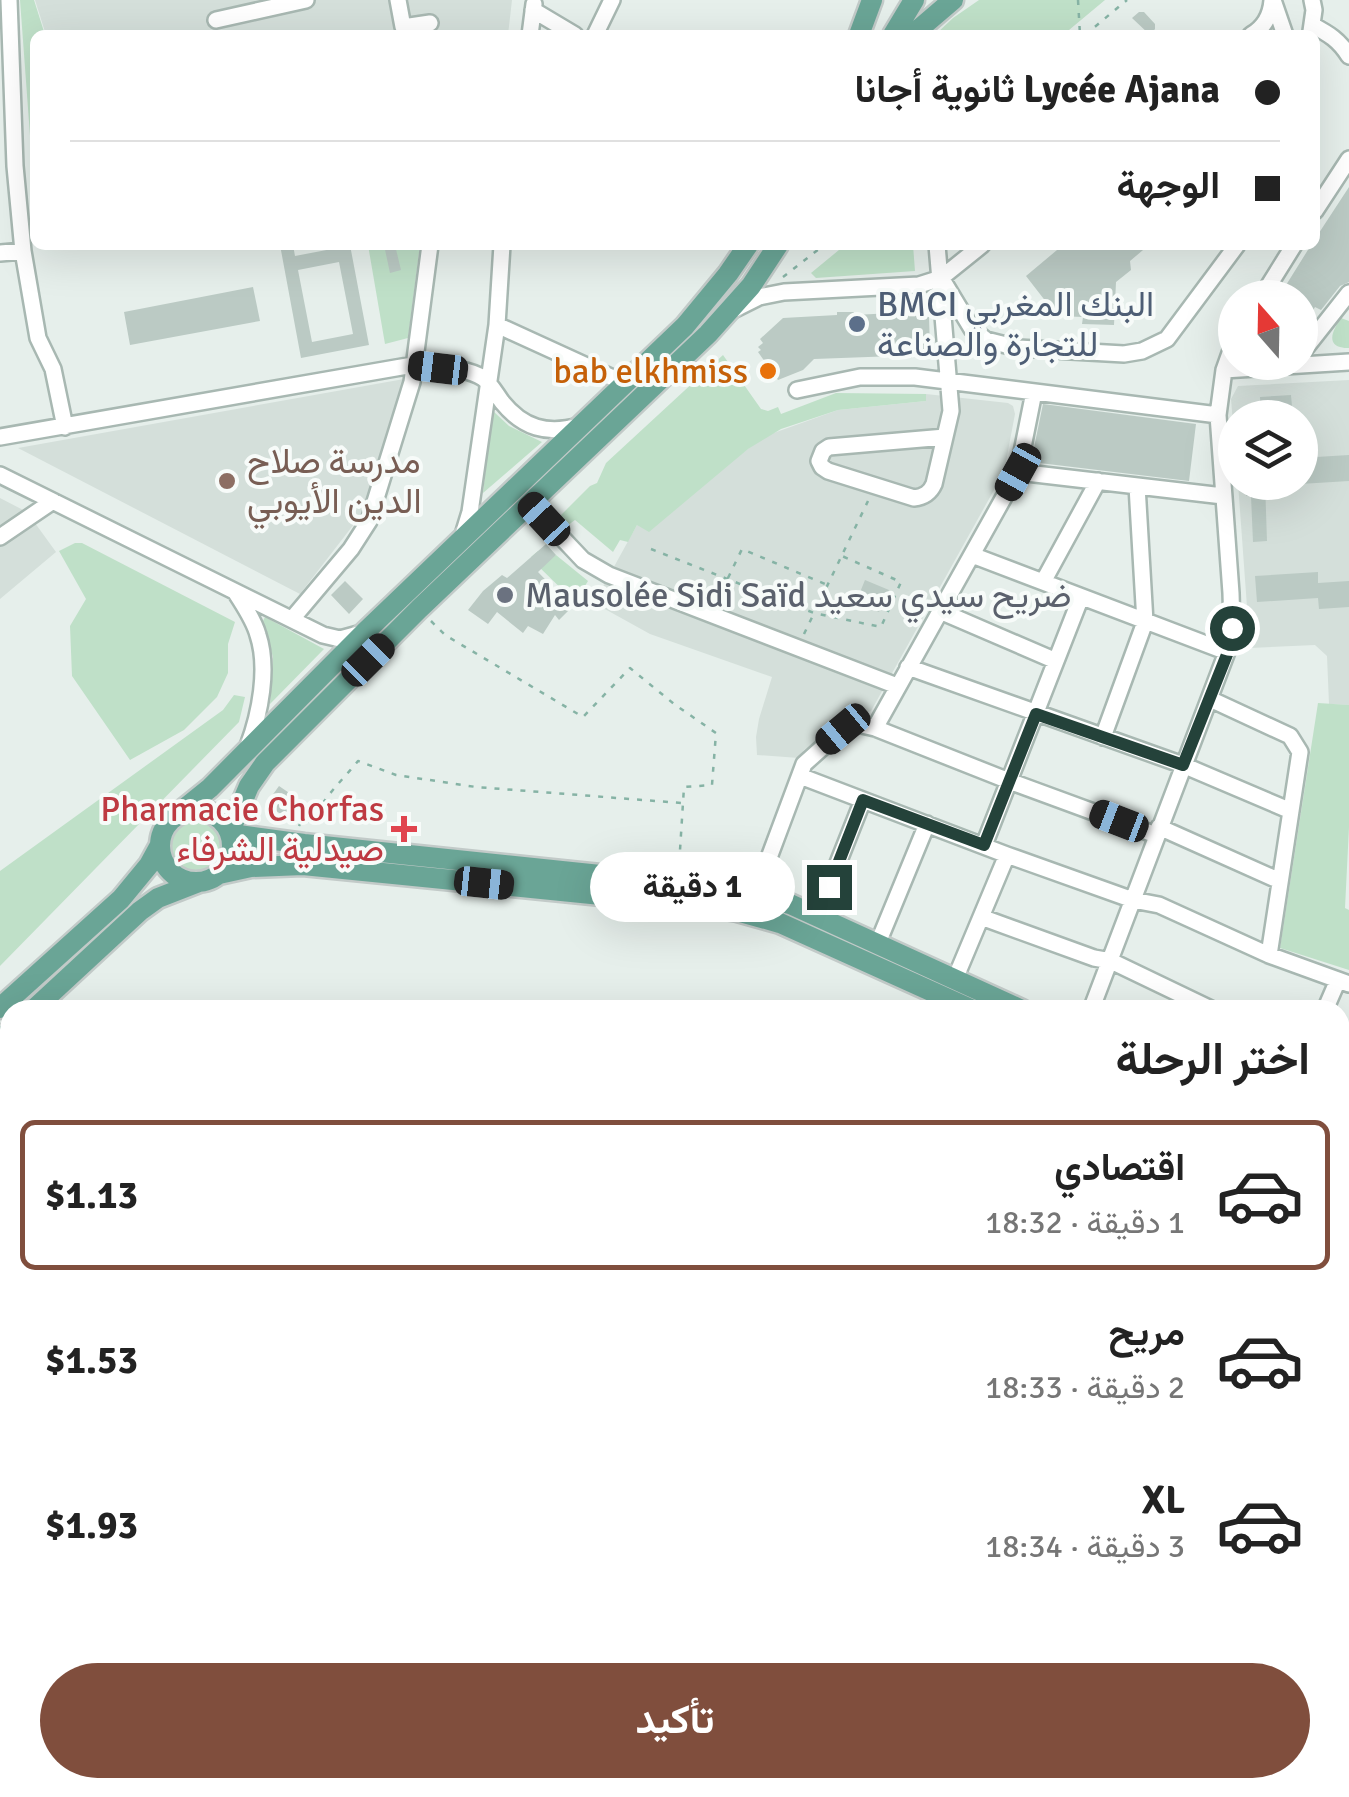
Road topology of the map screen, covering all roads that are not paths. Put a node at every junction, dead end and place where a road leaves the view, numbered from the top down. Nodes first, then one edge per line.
1 (9, 0) edge
2 (306, 0) edge
3 (398, 0) edge
4 (612, 0) edge
5 (872, 0) edge
6 (914, 0) edge
7 (953, 0) edge
8 (1272, 0) edge
9 (1312, 0) edge
10 (534, 5) edge
11 (5, 18) edge
12 (216, 20) dead end
13 (430, 23) dead end
14 (531, 30) edge
15 (568, 30) edge
16 (597, 30) edge
17 (861, 30) edge
18 (896, 30) edge
19 (917, 30) edge
20 (1257, 30) edge
21 (1282, 30) edge
22 (1311, 30) edge
23 (1320, 32) edge
24 (1349, 56) edge
25 (1349, 158) edge
26 (1342, 182) edge
27 (1320, 206) edge
28 (429, 250) edge
29 (502, 250) edge
30 (745, 250) edge
31 (774, 250) edge
32 (938, 250) edge
33 (976, 250) edge
34 (1233, 250) edge
35 (1291, 250) edge
36 (23, 251) junction
37 (0, 252) edge
38 (941, 278) junction
39 (1272, 280) edge
40 (1349, 293) edge
41 (732, 310) junction
42 (497, 326) junction
43 (1318, 332) edge
44 (1318, 361) edge
45 (1349, 362) edge
46 (414, 365) junction
47 (950, 380) junction
48 (488, 382) junction
49 (624, 383) junction
50 (797, 390) dead end
51 (1034, 392) junction
52 (1218, 415) edge
53 (579, 426) junction
54 (65, 427) junction
55 (945, 436) junction
56 (0, 437) edge
57 (1018, 472) junction
58 (0, 475) edge
59 (1098, 481) junction
60 (1136, 486) junction
61 (1218, 495) edge
62 (1223, 500) edge
63 (53, 502) junction
64 (530, 504) junction
65 (0, 537) edge
66 (461, 539) junction
67 (972, 555) junction
68 (1044, 582) junction
69 (236, 592) junction
70 (1082, 598) junction
71 (940, 611) junction
72 (292, 619) junction
73 (1145, 622) junction
74 (365, 632) junction
75 (1228, 652) junction
76 (1056, 661) junction
77 (908, 667) junction
78 (897, 686) junction
79 (1210, 699) junction
80 (1036, 714) junction
81 (876, 728) junction
82 (1103, 737) junction
83 (245, 754) junction
84 (1183, 765) junction
85 (800, 776) junction
86 (1009, 780) junction
87 (249, 786) junction
88 (863, 800) junction
89 (1291, 811) junction
90 (174, 817) junction
91 (927, 824) junction
92 (1158, 831) junction
93 (230, 832) junction
94 (282, 842) junction
95 (160, 845) junction
96 (984, 845) junction
97 (1007, 855) junction
98 (209, 878) junction
99 (1280, 880) junction
100 (755, 895) junction
101 (1133, 900) junction
102 (817, 916) junction
103 (981, 918) junction
104 (878, 943) junction
105 (1269, 956) junction
106 (1111, 961) junction
107 (955, 979) junction
108 (1344, 982) edge
109 (9, 1000) edge
110 (44, 1000) edge
111 (951, 1000) edge
112 (1000, 1000) edge
113 (1095, 1000) edge
114 (1192, 1000) edge
115 (0, 1507) edge
116 (0, 1522) edge

1 - 11 street
2 - 12 street
3 - 13 street
4 - 16 street
5 - 17 main road
6 - 18 main road
7 - 19 main road
8 - 20 street
8 - 21 street
9 - 22 street
10 - 14 street
10 - 15 street
11 - 36 street
23 - 24 street
25 - 26 street
26 - 27 street
28 - 46 street
29 - 42 street
30 - 49 main road
31 - 41 main road
32 - 38 street
33 - 38 street
34 - 38 street
35 - 39 street
36 - 37 street
36 - 54 street
38 - 41 street
38 - 47 street
40 - 43 street
41 - 64 main road
42 - 48 street
42 - 49 street
44 - 45 street
46 - 48 street
46 - 54 street
46 - 72 street
47 - 50 street
47 - 51 street
47 - 55 street
48 - 53 street
48 - 66 street
49 - 53 main road
51 - 52 street
51 - 57 street
53 - 66 main road
54 - 56 street
55 - 55 street
57 - 59 street
57 - 67 street
58 - 63 street
59 - 60 street
59 - 68 street
60 - 61 street
60 - 73 street
62 - 75 street
63 - 65 street
63 - 69 street
64 - 78 street
64 - 87 main road
66 - 74 main road
67 - 68 street
67 - 71 street
68 - 70 street
69 - 72 street
69 - 83 street
70 - 73 street
70 - 76 street
71 - 76 street
71 - 77 street
72 - 74 street
73 - 75 street
73 - 82 street
74 - 83 main road
75 - 79 street
76 - 80 street
77 - 78 street
77 - 80 street
78 - 81 street
79 - 84 street
79 - 89 street
80 - 82 street
80 - 86 street
81 - 85 street
81 - 86 street
82 - 84 street
83 - 90 main road
84 - 89 street
84 - 92 street
85 - 88 street
85 - 100 street
86 - 92 street
86 - 96 street
87 - 93 main road
87 - 94 main road
88 - 91 street
88 - 102 street
89 - 99 street
90 - 93 main road
90 - 95 main road
91 - 96 street
91 - 104 street
92 - 99 street
92 - 101 street
93 - 94 main road
93 - 98 main road
94 - 100 main road
95 - 98 main road
95 - 109 main road
96 - 97 street
97 - 101 street
97 - 103 street
98 - 110 main road
98 - 111 main road
99 - 105 street
100 - 102 main road
101 - 105 street
101 - 106 street
102 - 104 main road
103 - 106 street
103 - 107 street
104 - 107 main road
105 - 108 street
106 - 113 street
106 - 114 street
107 - 112 main road
115 - 116 street

